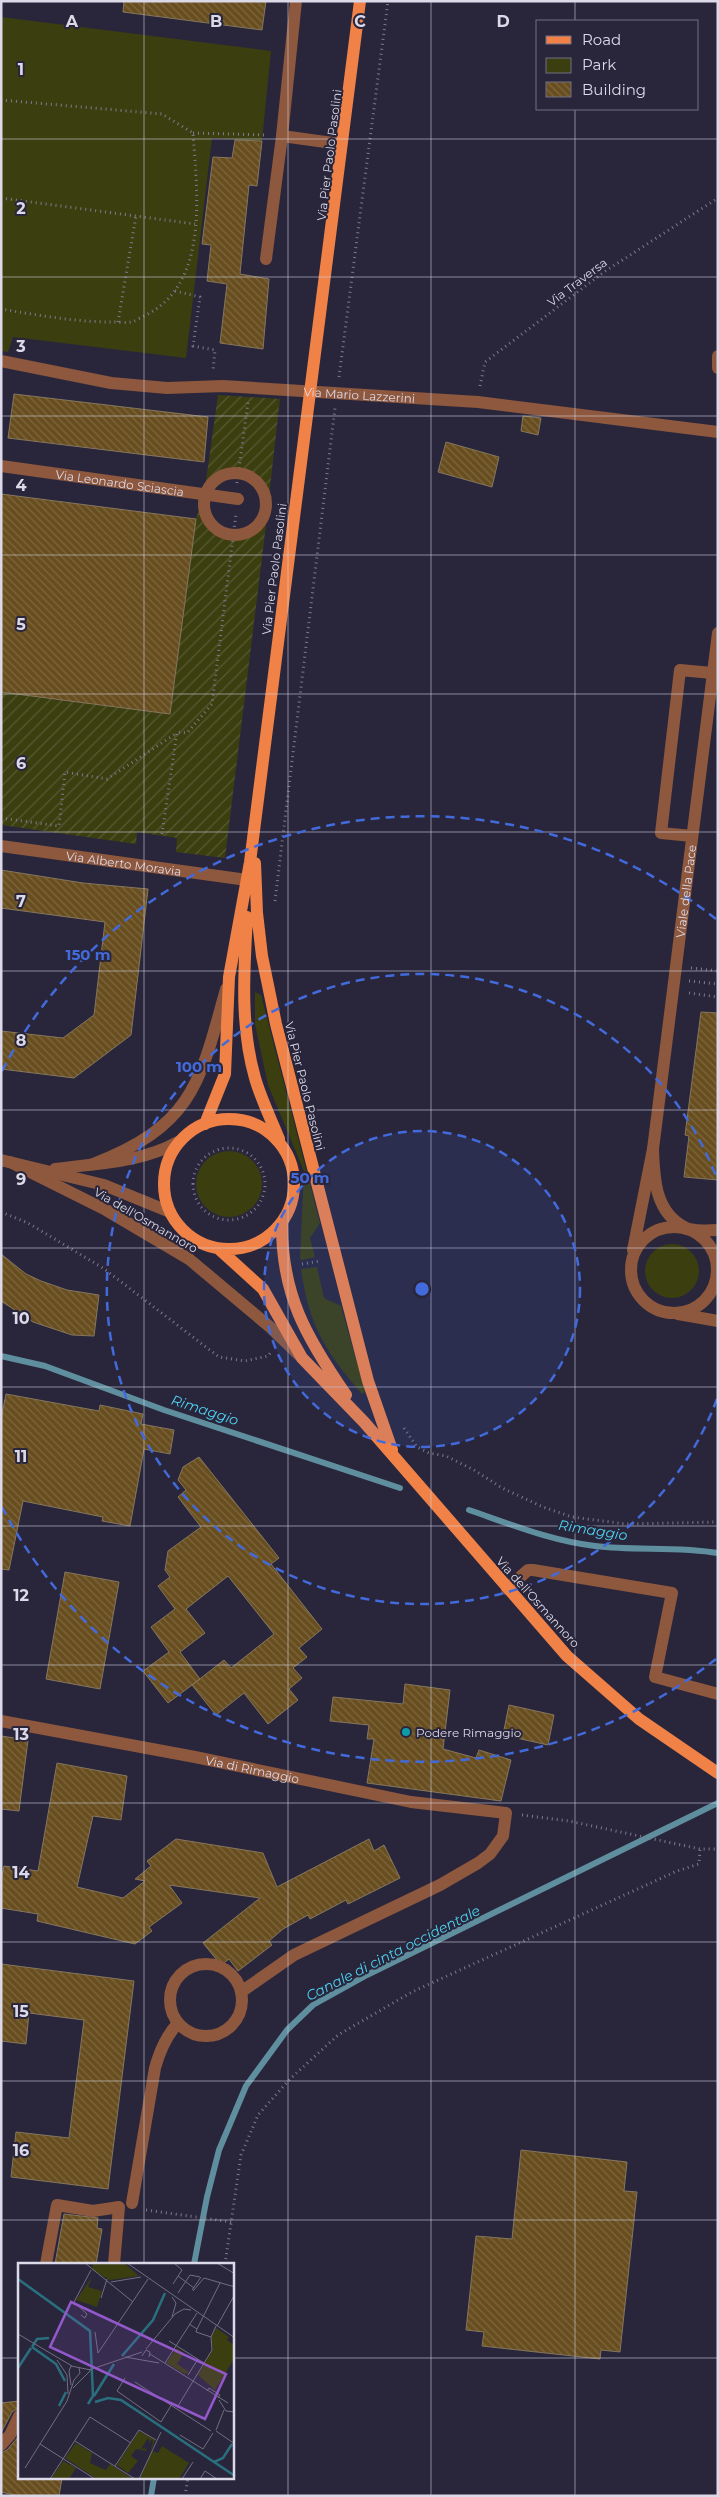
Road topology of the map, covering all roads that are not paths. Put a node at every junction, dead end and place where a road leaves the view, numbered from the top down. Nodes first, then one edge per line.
1 (296, 1) edge
2 (361, 1) edge
3 (282, 136) junction
4 (340, 144) junction
5 (266, 259) dead end
6 (320, 311) junction
7 (718, 356) edge
8 (1, 361) edge
9 (718, 368) edge
10 (311, 391) junction
11 (717, 432) edge
12 (1, 466) edge
13 (206, 494) junction
14 (238, 499) road end
15 (718, 633) edge
16 (712, 673) junction
17 (254, 830) junction
18 (692, 836) junction
19 (1, 846) edge
20 (250, 862) junction
21 (247, 880) junction
22 (229, 977) junction
23 (205, 1124) junction
24 (178, 1142) junction
25 (282, 1146) junction
26 (654, 1149) junction
27 (6, 1161) edge
28 (93, 1164) junction
29 (48, 1170) junction
30 (170, 1212) junction
31 (282, 1222) junction
32 (688, 1229) junction
33 (718, 1230) edge
34 (219, 1249) junction
35 (631, 1262) junction
36 (666, 1312) junction
37 (718, 1321) edge
38 (302, 1358) junction
39 (364, 1422) junction
40 (395, 1457) junction
41 (507, 1589) junction
42 (718, 1694) edge
43 (1, 1721) edge
44 (718, 1773) edge
45 (241, 1992) junction
46 (178, 2023) junction
47 (132, 2203) dead end
48 (46, 2263) edge
49 (114, 2263) edge
50 (18, 2418) edge
51 (1, 2445) edge

1 - 3 street
2 - 4 main road, Via Pier Paolo Pasolini
2 - 6 main road, Via Pier Paolo Pasolini
3 - 4 street, Via Pier Paolo Pasolini
3 - 5 street
4 - 6 main road, Via Pier Paolo Pasolini
6 - 10 main road, Via Pier Paolo Pasolini
7 - 9 street
8 - 10 street, Via Mario Lazzerini
10 - 11 street, Via Mario Lazzerini
10 - 17 main road, Via Pier Paolo Pasolini
12 - 13 street, Via Leonardo Sciascia
13 - 13 street
13 - 14 street, Via Leonardo Sciascia
15 - 16 street, Viale della Pace
16 - 18 street, Viale della Pace
16 - 18 street
17 - 20 main road, Via Pier Paolo Pasolini
17 - 40 main road, Via Pier Paolo Pasolini
18 - 26 street, Viale della Pace
19 - 21 street, Via Alberto Moravia
20 - 21 main road, Via Pier Paolo Pasolini
20 - 25 main road, Via Pier Paolo Pasolini
21 - 22 main road, Via Pier Paolo Pasolini
22 - 23 main road, Via Pier Paolo Pasolini
22 - 28 street, Via Pier Paolo Pasolini
23 - 24 main road, Via dell'Osmannoro
23 - 25 main road, Via dell'Osmannoro
24 - 28 street, Via dell'Osmannoro
24 - 30 main road, Via dell'Osmannoro
25 - 31 main road, Via dell'Osmannoro
26 - 32 street, Viale della Pace
26 - 35 street, Viale della Pace
27 - 29 street, Via dell'Osmannoro
27 - 38 street, Via dell'Osmannoro
28 - 29 street, Via dell'Osmannoro
29 - 30 street, Via dell'Osmannoro
30 - 34 main road, Via dell'Osmannoro
31 - 34 main road, Via dell'Osmannoro
31 - 39 main road, Via dell'Osmannoro
32 - 33 street
32 - 35 street
32 - 36 street
34 - 38 main road, Via dell'Osmannoro
35 - 36 street
36 - 37 street
38 - 39 main road, Via dell'Osmannoro
39 - 40 main road, Via dell'Osmannoro
40 - 41 main road, Via dell'Osmannoro
41 - 42 street
41 - 44 main road, Via dell'Osmannoro
43 - 45 street, Via di Rimaggio
45 - 46 street
45 - 46 street
46 - 47 street
48 - 49 street
50 - 51 street

